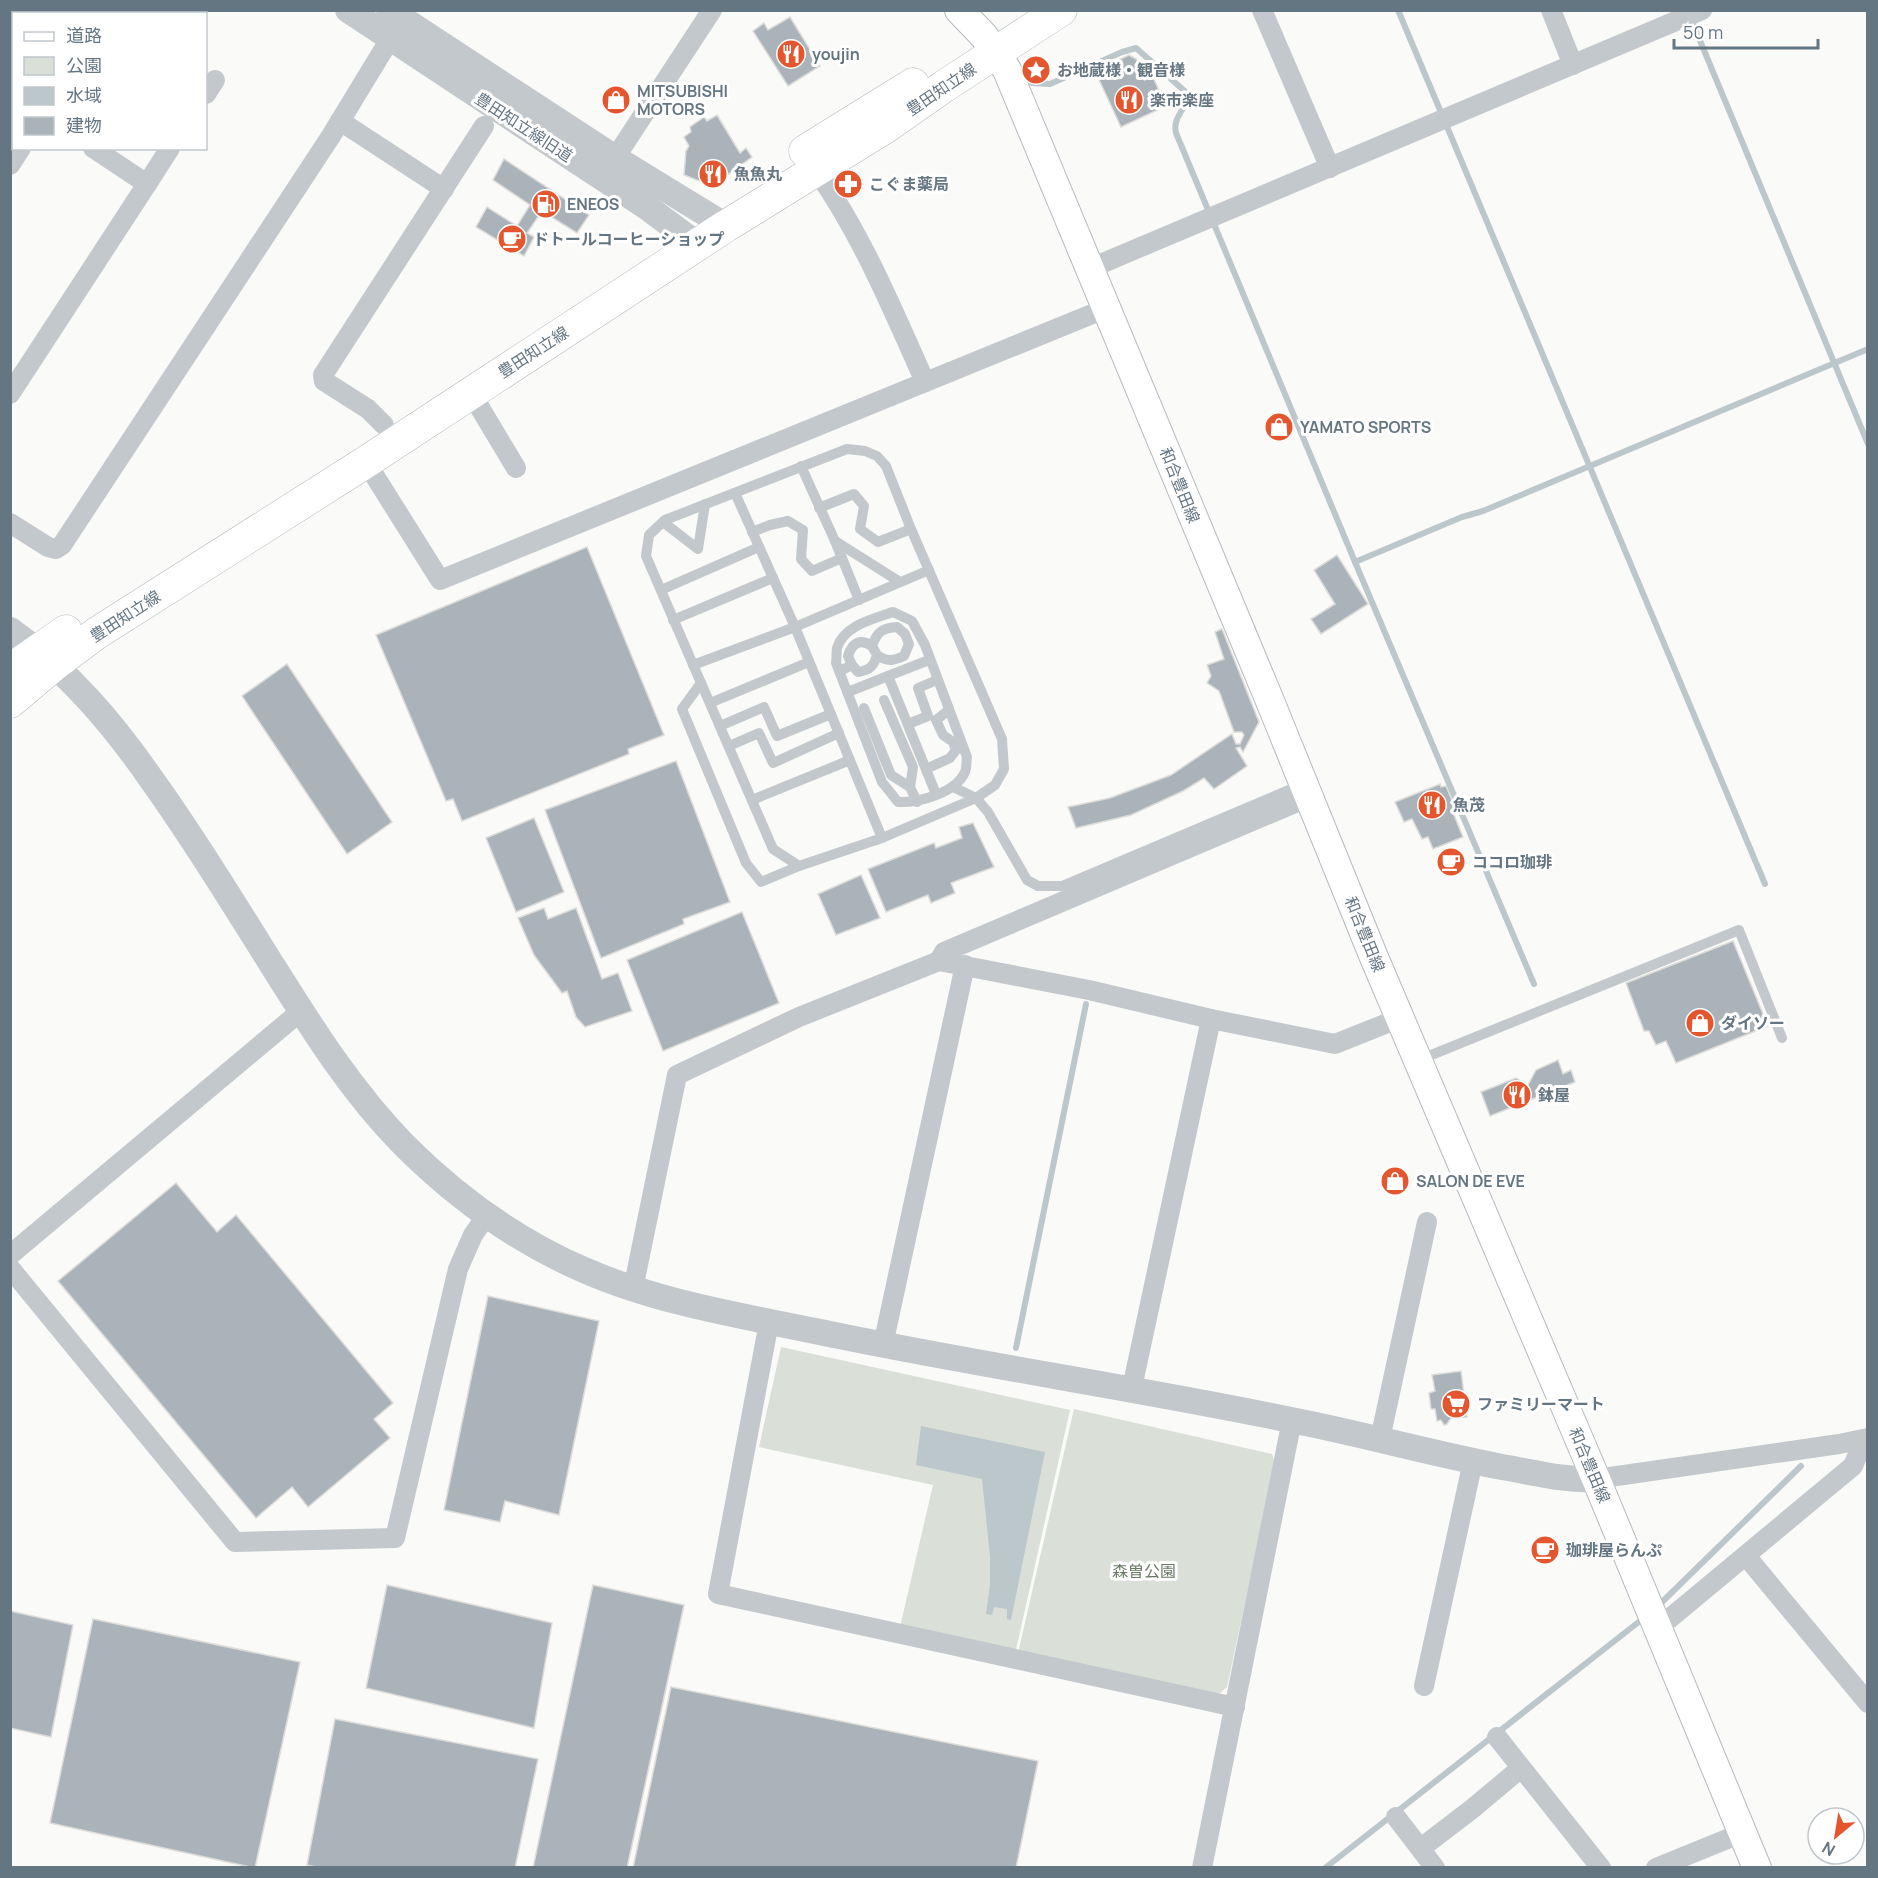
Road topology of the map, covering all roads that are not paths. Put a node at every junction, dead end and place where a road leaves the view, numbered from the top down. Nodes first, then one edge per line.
1 (348, 10) edge
2 (712, 10) edge
3 (959, 10) edge
4 (1020, 10) edge
5 (1061, 10) edge
6 (1262, 10) edge
7 (1551, 10) edge
8 (1702, 10) edge
9 (399, 20) edge
10 (990, 44) junction
11 (1573, 65) junction
12 (339, 121) junction
13 (484, 126) dead end
14 (20, 150) edge
15 (96, 150) edge
16 (169, 150) edge
17 (615, 158) junction
18 (10, 165) edge
19 (1330, 168) junction
20 (816, 170) junction
21 (147, 184) junction
22 (444, 189) junction
23 (716, 219) junction
24 (689, 238) junction
25 (1091, 268) junction
26 (1107, 309) junction
27 (925, 382) junction
28 (471, 393) junction
29 (10, 394) edge
30 (384, 424) junction
31 (366, 462) junction
32 (801, 466) junction
33 (516, 468) dead end
34 (735, 493) junction
35 (705, 504) junction
36 (819, 508) junction
37 (10, 522) edge
38 (663, 522) junction
39 (911, 530) junction
40 (752, 532) junction
41 (835, 541) junction
42 (759, 547) junction
43 (842, 558) junction
44 (929, 570) junction
45 (773, 578) junction
46 (900, 582) junction
47 (661, 590) junction
48 (859, 600) junction
49 (880, 616) junction
50 (673, 620) junction
51 (795, 627) junction
52 (885, 627) junction
53 (10, 630) edge
54 (875, 650) junction
55 (46, 658) junction
56 (930, 660) junction
57 (809, 662) junction
58 (693, 665) junction
59 (852, 665) junction
60 (10, 670) edge
61 (840, 671) junction
62 (888, 676) junction
63 (937, 680) junction
64 (701, 683) junction
65 (848, 692) junction
66 (896, 695) junction
67 (884, 700) junction
68 (10, 702) edge
69 (710, 703) junction
70 (860, 709) junction
71 (949, 710) junction
72 (831, 714) junction
73 (908, 724) junction
74 (720, 726) junction
75 (839, 734) junction
76 (729, 746) junction
77 (850, 760) junction
78 (926, 769) junction
79 (910, 787) junction
80 (953, 787) junction
81 (1306, 790) junction
82 (936, 794) junction
83 (976, 798) junction
84 (752, 800) junction
85 (917, 802) junction
86 (882, 838) junction
87 (799, 866) junction
88 (939, 961) junction
89 (965, 965) junction
90 (301, 1011) junction
91 (1400, 1018) junction
92 (1211, 1019) junction
93 (1782, 1038) dead end
94 (1419, 1060) junction
95 (487, 1215) junction
96 (1427, 1222) dead end
97 (10, 1255) edge
98 (10, 1268) edge
99 (633, 1289) junction
100 (769, 1322) junction
101 (883, 1345) junction
102 (1132, 1388) junction
103 (1292, 1420) junction
104 (1380, 1439) junction
105 (1864, 1439) edge
106 (1473, 1461) junction
107 (1596, 1479) junction
108 (1746, 1556) junction
109 (1657, 1629) junction
110 (1424, 1686) dead end
111 (1868, 1702) edge
112 (1235, 1707) junction
113 (1497, 1737) dead end
114 (1521, 1768) junction
115 (1396, 1817) dead end
116 (1742, 1833) junction
117 (1421, 1848) junction
118 (1202, 1868) edge
119 (1436, 1868) edge
120 (1600, 1868) edge
121 (1656, 1868) edge
122 (1757, 1868) edge

1 - 9 street, 豊田知立線旧道
2 - 17 street
3 - 10 main road, 和合豊田線
4 - 10 main road, 豊田知立線
5 - 10 main road, 豊田知立線
6 - 19 street
7 - 11 street
8 - 11 street
9 - 12 street
9 - 17 street, 豊田知立線旧道
9 - 24 street, 豊田知立線旧道
10 - 20 main road, 豊田知立線
10 - 23 main road, 豊田知立線
10 - 25 main road, 和合豊田線
11 - 19 street
12 - 22 street
12 - 37 street
13 - 22 street
14 - 18 street
15 - 21 street
16 - 21 street
17 - 23 street, 豊田知立線旧道
19 - 25 street
20 - 23 main road, 豊田知立線
20 - 27 street
21 - 29 street
22 - 30 street
23 - 24 main road, 豊田知立線
24 - 28 main road, 豊田知立線
24 - 30 main road, 豊田知立線
25 - 26 main road, 和合豊田線
26 - 27 street
26 - 81 main road, 和合豊田線
27 - 31 street
28 - 31 main road, 豊田知立線
28 - 33 street
30 - 55 main road, 豊田知立線
31 - 55 main road, 豊田知立線
32 - 34 lane
32 - 36 lane
32 - 39 lane
34 - 35 lane
34 - 40 lane
35 - 38 lane
35 - 38 lane
36 - 39 lane
36 - 41 lane
38 - 47 lane
39 - 44 lane
40 - 42 lane
40 - 43 lane
41 - 43 lane
41 - 46 lane
42 - 45 lane
42 - 47 lane
43 - 48 lane
44 - 46 lane
44 - 83 lane
45 - 50 lane
45 - 51 lane
46 - 48 lane
47 - 50 lane
48 - 51 lane
49 - 52 lane
49 - 56 lane
49 - 61 lane
50 - 58 lane
51 - 57 lane
51 - 58 lane
52 - 54 lane
52 - 54 lane
53 - 55 street
54 - 59 lane
54 - 59 lane
55 - 60 main road, 豊田知立線
55 - 68 main road, 豊田知立線
55 - 90 street
56 - 62 lane
56 - 63 lane
57 - 69 lane
57 - 72 lane
58 - 64 lane
59 - 61 lane
61 - 65 lane
62 - 65 lane
62 - 66 lane
63 - 71 lane
63 - 73 lane
64 - 69 lane
64 - 87 lane
65 - 70 lane
66 - 67 lane
66 - 73 lane
67 - 70 lane
67 - 79 lane
69 - 74 lane
70 - 79 lane
70 - 85 lane
71 - 78 lane
71 - 80 lane
72 - 74 lane
72 - 75 lane
73 - 78 lane
74 - 76 lane
75 - 76 lane
75 - 77 lane
76 - 84 lane
77 - 84 lane
77 - 86 lane
78 - 82 lane
79 - 85 lane
80 - 82 lane
80 - 83 lane
81 - 83 lane
81 - 88 street
81 - 91 main road, 和合豊田線
82 - 85 lane
83 - 86 lane
84 - 87 lane
86 - 87 lane
88 - 89 street
88 - 99 street
89 - 92 street
89 - 101 street
90 - 95 street
90 - 97 street
91 - 92 street
91 - 94 main road, 和合豊田線
92 - 102 street
93 - 94 lane
94 - 107 main road, 和合豊田線
95 - 98 street
95 - 99 street
96 - 104 street
99 - 100 street
100 - 101 street
100 - 112 street
101 - 102 street
102 - 103 street
103 - 104 street
103 - 112 street
104 - 106 street
105 - 107 street
105 - 108 street
106 - 107 street
106 - 110 street
107 - 109 main road, 和合豊田線
108 - 109 street
108 - 111 street
109 - 116 main road, 和合豊田線
112 - 118 street
113 - 114 street
114 - 117 street
114 - 120 street
115 - 117 street
116 - 121 street
116 - 122 main road, 和合豊田線
117 - 119 street

